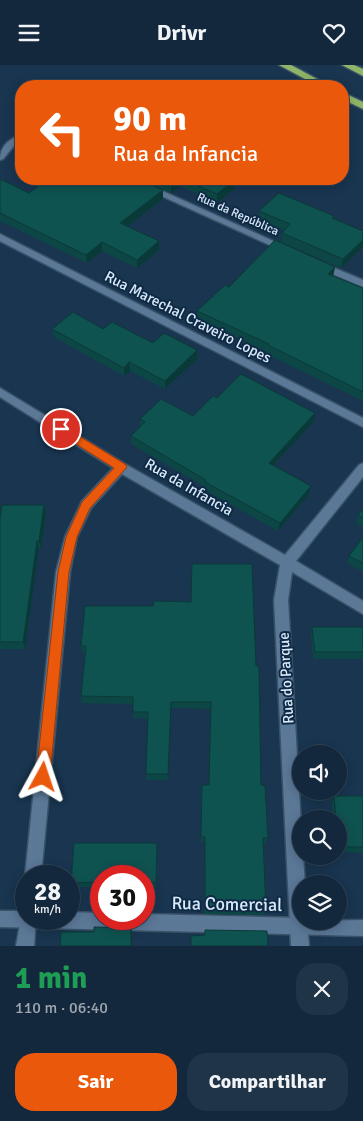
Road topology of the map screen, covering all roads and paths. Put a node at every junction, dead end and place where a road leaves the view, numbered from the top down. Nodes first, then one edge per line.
1 (284, 65) edge
2 (346, 65) edge
3 (363, 73) edge
4 (313, 80) edge
5 (349, 99) edge
6 (363, 106) edge
7 (15, 140) edge
8 (0, 157) edge
9 (142, 185) edge
10 (0, 237) edge
11 (363, 284) edge
12 (0, 392) edge
13 (363, 423) edge
14 (121, 467) junction
15 (363, 467) edge
16 (288, 562) junction
17 (363, 608) edge
18 (34, 865) edge
19 (296, 875) edge
20 (0, 919) edge
21 (15, 919) edge
22 (80, 920) edge
23 (292, 926) edge
24 (347, 928) edge
25 (363, 928) edge
26 (27, 930) edge
27 (299, 930) edge
28 (25, 946) edge
29 (300, 946) edge

1 - 4 highway
2 - 3 highway
5 - 6 highway
7 - 8 street
9 - 11 street, Rua da República
10 - 13 street, Rua Marechal Craveiro Lopes
12 - 14 street, Rua da Infancia
14 - 16 street, Rua da Infancia
14 - 18 street
15 - 16 street, Rua do Parque
16 - 17 street, Rua da Infancia
16 - 19 street, Rua do Parque
20 - 21 street, Rua Comercial
22 - 23 street, Rua Comercial
24 - 25 street, Rua Comercial
26 - 28 street
27 - 29 street, Rua do Parque

